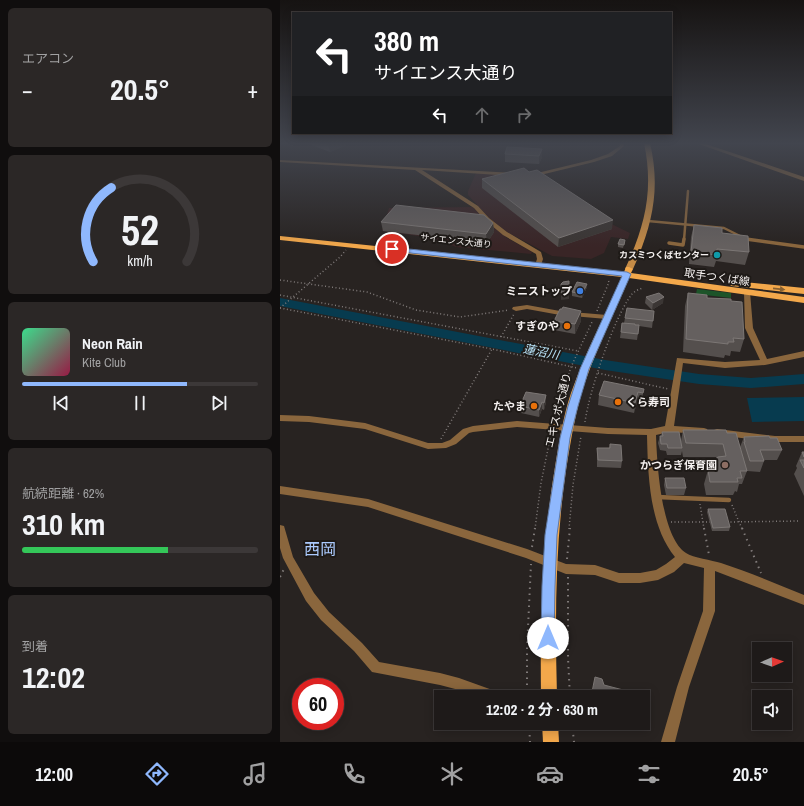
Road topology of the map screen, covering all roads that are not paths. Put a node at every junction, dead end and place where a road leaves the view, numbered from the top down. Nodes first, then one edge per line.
1 (427, 178) edge
2 (653, 178) edge
3 (688, 191) dead end
4 (648, 221) junction
5 (686, 224) junction
6 (280, 233) edge
7 (280, 238) edge
8 (669, 243) dead end
9 (804, 248) edge
10 (539, 262) junction
11 (628, 272) junction
12 (747, 292) junction
13 (804, 292) edge
14 (804, 300) edge
15 (516, 309) road end
16 (607, 317) junction
17 (804, 354) edge
18 (765, 362) junction
19 (280, 418) edge
20 (567, 428) junction
21 (669, 429) junction
22 (651, 432) junction
23 (804, 439) edge
24 (280, 490) edge
25 (656, 497) junction
26 (729, 500) road end
27 (280, 529) edge
28 (683, 557) junction
29 (549, 563) junction
30 (710, 564) junction
31 (804, 600) edge
32 (474, 690) edge
33 (549, 690) edge
34 (550, 730) edge
35 (551, 742) edge
36 (668, 742) edge

1 - 10 street
2 - 4 main road, エキスポ大通り
3 - 5 lane
4 - 5 lane
4 - 11 main road, エキスポ大通り
5 - 8 lane
5 - 9 lane
6 - 10 main road, サイエンス大通り
7 - 10 main road, サイエンス大通り
10 - 11 main road, サイエンス大通り
11 - 12 main road, 取手つくば線
11 -> 13 main road, 取手つくば線
11 - 16 main road, エキスポ大通り
12 - 14 main road, 取手つくば線
12 - 18 street
15 - 16 street
16 - 20 main road, エキスポ大通り
17 - 18 street
18 - 21 street
19 - 20 street
20 - 22 street
20 - 29 main road, エキスポ大通り
21 - 22 street
21 - 23 street
22 - 25 street
24 - 29 street
25 - 26 lane
25 - 28 street
27 - 32 street
28 - 29 street
28 - 30 street
29 - 33 main road, エキスポ大通り
30 - 31 street
30 - 36 street
34 - 35 main road

